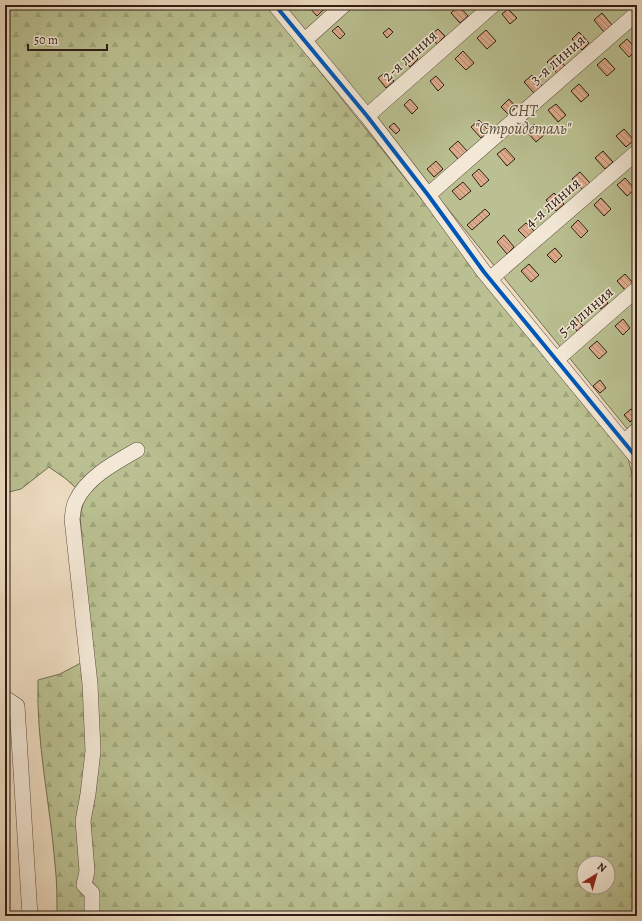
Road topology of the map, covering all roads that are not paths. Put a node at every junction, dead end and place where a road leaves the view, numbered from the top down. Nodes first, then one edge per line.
1 (275, 5) edge
2 (344, 5) edge
3 (493, 5) edge
4 (637, 13) edge
5 (305, 40) junction
6 (367, 116) junction
7 (637, 152) edge
8 (428, 196) junction
9 (490, 279) junction
10 (637, 289) edge
11 (556, 360) junction
12 (637, 430) edge
13 (624, 442) junction
14 (138, 450) dead end
15 (637, 458) edge
16 (5, 698) edge
17 (30, 916) edge
18 (92, 916) edge

1 - 5 street
2 - 5 street
3 - 6 street, 2-я линия
4 - 8 street, 3-я линия
5 - 6 street
6 - 8 street
7 - 9 street, 4-я линия
8 - 9 street
9 - 11 street
10 - 11 street, 5-я линия
11 - 13 street
12 - 13 street
13 - 15 street
14 - 18 street
16 - 17 street

